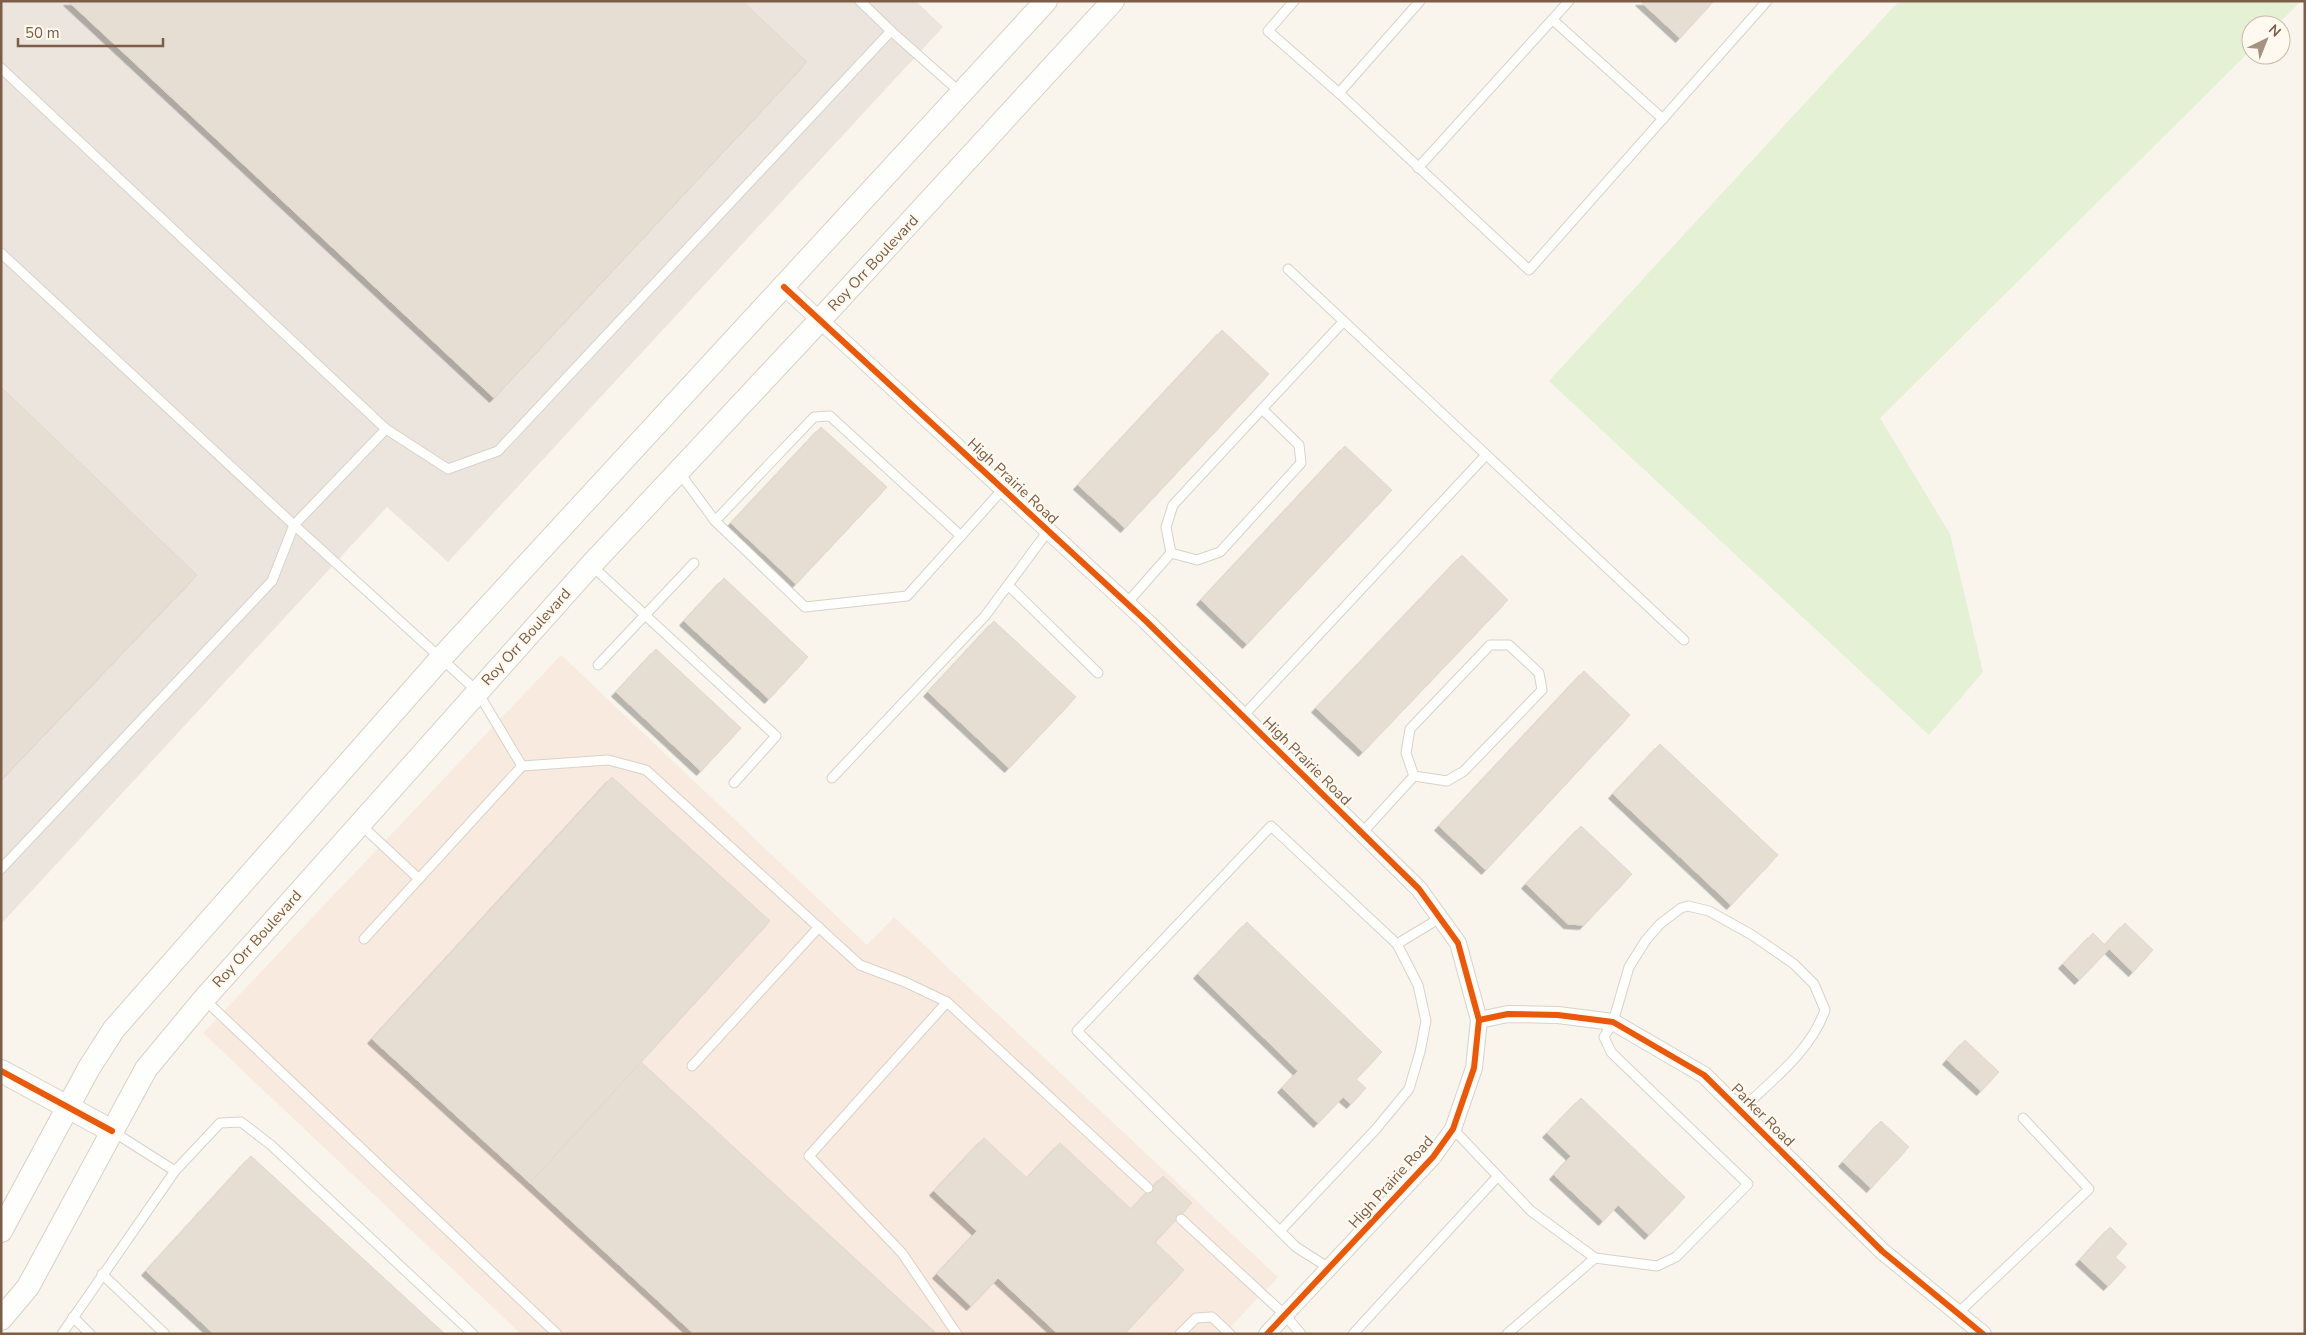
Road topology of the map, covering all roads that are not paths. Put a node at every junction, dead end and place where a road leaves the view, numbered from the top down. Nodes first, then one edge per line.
1 (860, 1) edge
2 (1046, 1) edge
3 (1113, 1) edge
4 (1294, 1) edge
5 (1420, 1) edge
6 (1569, 1) edge
7 (1767, 1) edge
8 (1553, 20) junction
9 (891, 31) junction
10 (1, 68) edge
11 (962, 93) junction
12 (1339, 94) junction
13 (1662, 119) junction
14 (1418, 168) junction
15 (1, 253) edge
16 (1288, 269) dead end
17 (784, 287) junction
18 (820, 320) junction
19 (1344, 322) junction
20 (1262, 409) junction
21 (386, 429) junction
22 (1486, 455) junction
23 (679, 472) junction
24 (1003, 489) junction
25 (715, 521) junction
26 (294, 525) junction
27 (1048, 530) junction
28 (961, 536) junction
29 (1171, 553) junction
30 (694, 563) dead end
31 (591, 565) junction
32 (1008, 585) junction
33 (1127, 603) junction
34 (645, 615) junction
35 (1684, 640) dead end
36 (442, 657) junction
37 (598, 665) dead end
38 (1098, 673) dead end
39 (477, 691) junction
40 (1243, 716) junction
41 (522, 766) junction
42 (1414, 776) junction
43 (832, 778) dead end
44 (734, 783) dead end
45 (359, 824) junction
46 (1362, 833) junction
47 (1, 869) edge
48 (419, 879) junction
49 (1440, 918) junction
50 (819, 927) junction
51 (364, 939) dead end
52 (1397, 944) junction
53 (204, 999) junction
54 (947, 1002) junction
55 (1479, 1020) junction
56 (1613, 1022) junction
57 (692, 1066) dead end
58 (1, 1071) edge
59 (68, 1108) junction
60 (1740, 1111) junction
61 (2023, 1118) dead end
62 (1453, 1129) junction
63 (112, 1131) junction
64 (175, 1171) junction
65 (1498, 1176) junction
66 (1148, 1188) dead end
67 (1181, 1219) dead end
68 (1, 1231) edge
69 (1280, 1231) junction
70 (1595, 1258) junction
71 (1329, 1268) junction
72 (102, 1274) junction
73 (1958, 1313) junction
74 (1285, 1315) junction
75 (73, 1317) junction
76 (1, 1319) edge
77 (62, 1334) edge
78 (90, 1334) edge
79 (164, 1334) edge
80 (474, 1334) edge
81 (557, 1334) edge
82 (956, 1334) edge
83 (1180, 1334) edge
84 (1230, 1334) edge
85 (1267, 1334) edge
86 (1301, 1334) edge
87 (1353, 1334) edge
88 (1507, 1334) edge
89 (1983, 1334) edge

1 - 9 lane
2 - 11 main road
3 - 18 main road, Roy Orr Boulevard
4 - 12 lane
5 - 12 lane
6 - 8 lane
7 - 13 lane
8 - 13 lane
8 - 14 lane
9 - 11 lane
9 - 21 lane
10 - 21 lane
11 - 17 main road
12 - 14 lane
13 - 14 lane
15 - 26 lane
16 - 19 lane
17 - 18 street, High Prairie Road
17 - 36 main road
18 - 23 main road, Roy Orr Boulevard
18 - 24 street, High Prairie Road
19 - 20 lane
19 - 22 lane
20 - 29 lane
20 - 29 lane
21 - 26 lane
22 - 35 lane
22 - 40 lane
23 - 25 lane
23 - 31 main road, Roy Orr Boulevard
24 - 27 street, High Prairie Road
24 - 28 lane
25 - 28 lane
25 - 28 lane
26 - 36 lane
26 - 47 lane
27 - 32 lane
27 - 33 street, High Prairie Road
29 - 33 lane
30 - 34 lane
31 - 34 lane
31 - 39 main road, Roy Orr Boulevard
32 - 38 lane
32 - 43 lane
33 - 40 street, High Prairie Road
34 - 37 lane
34 - 44 lane
36 - 39 lane
36 - 59 main road
39 - 41 lane
39 - 45 main road, Roy Orr Boulevard
40 - 46 street, High Prairie Road
41 - 48 lane
41 - 50 lane
42 - 42 lane
42 - 46 lane
45 - 48 lane
45 - 53 main road, Roy Orr Boulevard
46 - 49 street, High Prairie Road
48 - 51 lane
49 - 52 lane
49 - 55 street, High Prairie Road
50 - 54 lane
50 - 57 lane
52 - 69 lane
52 - 69 lane
53 - 63 main road, Roy Orr Boulevard
53 - 81 lane
54 - 66 lane
54 - 82 lane
55 - 56 street, Parker Road
55 - 62 street, High Prairie Road
56 - 60 street, Parker Road
56 - 60 lane
56 - 70 lane
58 - 59 main road
59 - 63 main road
59 - 68 main road
60 - 73 street, Parker Road
61 - 73 lane
62 - 65 lane
62 - 71 street, High Prairie Road
63 - 64 lane
63 - 76 main road, Roy Orr Boulevard
64 - 72 lane
64 - 80 lane
65 - 70 lane
65 - 87 lane
67 - 74 lane
69 - 71 lane
70 - 88 lane
71 - 74 street, High Prairie Road
72 - 75 lane
72 - 79 lane
73 - 89 street, Parker Road
74 - 85 street, High Prairie Road
74 - 86 lane
75 - 77 lane
75 - 78 lane
83 - 84 lane

